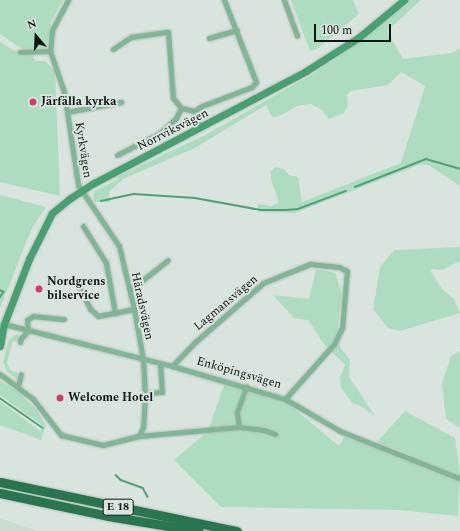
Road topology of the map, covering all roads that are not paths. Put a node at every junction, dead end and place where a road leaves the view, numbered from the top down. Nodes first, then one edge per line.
1 (68, 0) edge
2 (224, 0) edge
3 (284, 0) edge
4 (404, 0) edge
5 (237, 30) junction
6 (297, 36) dead end
7 (209, 38) dead end
8 (113, 49) dead end
9 (50, 51) junction
10 (20, 52) dead end
11 (121, 102) dead end
12 (181, 108) junction
13 (194, 111) junction
14 (67, 112) junction
15 (200, 128) junction
16 (117, 156) dead end
17 (82, 190) junction
18 (83, 226) dead end
19 (168, 260) dead end
20 (80, 289) dead end
21 (130, 290) junction
22 (134, 309) junction
23 (115, 313) junction
24 (64, 319) dead end
25 (2, 323) edge
26 (28, 331) junction
27 (20, 342) dead end
28 (0, 346) edge
29 (143, 359) junction
30 (160, 363) junction
31 (172, 366) junction
32 (0, 374) edge
33 (21, 374) dead end
34 (18, 386) junction
35 (246, 387) junction
36 (145, 393) junction
37 (285, 399) junction
38 (239, 427) junction
39 (275, 434) dead end
40 (139, 436) junction
41 (459, 478) edge
42 (0, 482) edge
43 (0, 493) edge
44 (199, 531) edge
45 (237, 531) edge

1 - 9 street, Kyrkvägen
2 - 5 street
3 - 6 street
4 - 15 street, Norrviksvägen
5 - 7 street
5 - 13 street
8 - 12 street
9 - 10 street
9 - 14 street, Kyrkvägen
11 - 14 street
12 - 13 street
12 - 16 street
13 - 15 street
14 - 17 street, Kyrkvägen
15 - 17 street, Norrviksvägen
17 - 21 street, Häradsvägen
17 - 25 street, Norrviksvägen
18 - 23 street
19 - 21 street
20 - 23 street
21 - 22 street, Häradsvägen
22 - 23 street
22 - 29 street, Häradsvägen
24 - 26 street
25 - 26 street, Enköpingsvägen
25 - 28 street, Norrviksvägen
26 - 27 street
26 - 29 street, Enköpingsvägen
29 - 30 street, Enköpingsvägen
29 - 36 street, Häradsvägen
30 - 31 street, Enköpingsvägen
30 - 36 street
31 - 35 street, Enköpingsvägen
31 - 37 street, Lagmansvägen
32 - 34 street
33 - 34 street
34 - 40 street
35 - 37 street, Enköpingsvägen
35 - 38 street
36 - 40 street, Häradsvägen
37 - 41 street, Enköpingsvägen
38 - 39 street
38 - 40 street
42 - 45 highway, E 18
43 - 44 highway, E 18

